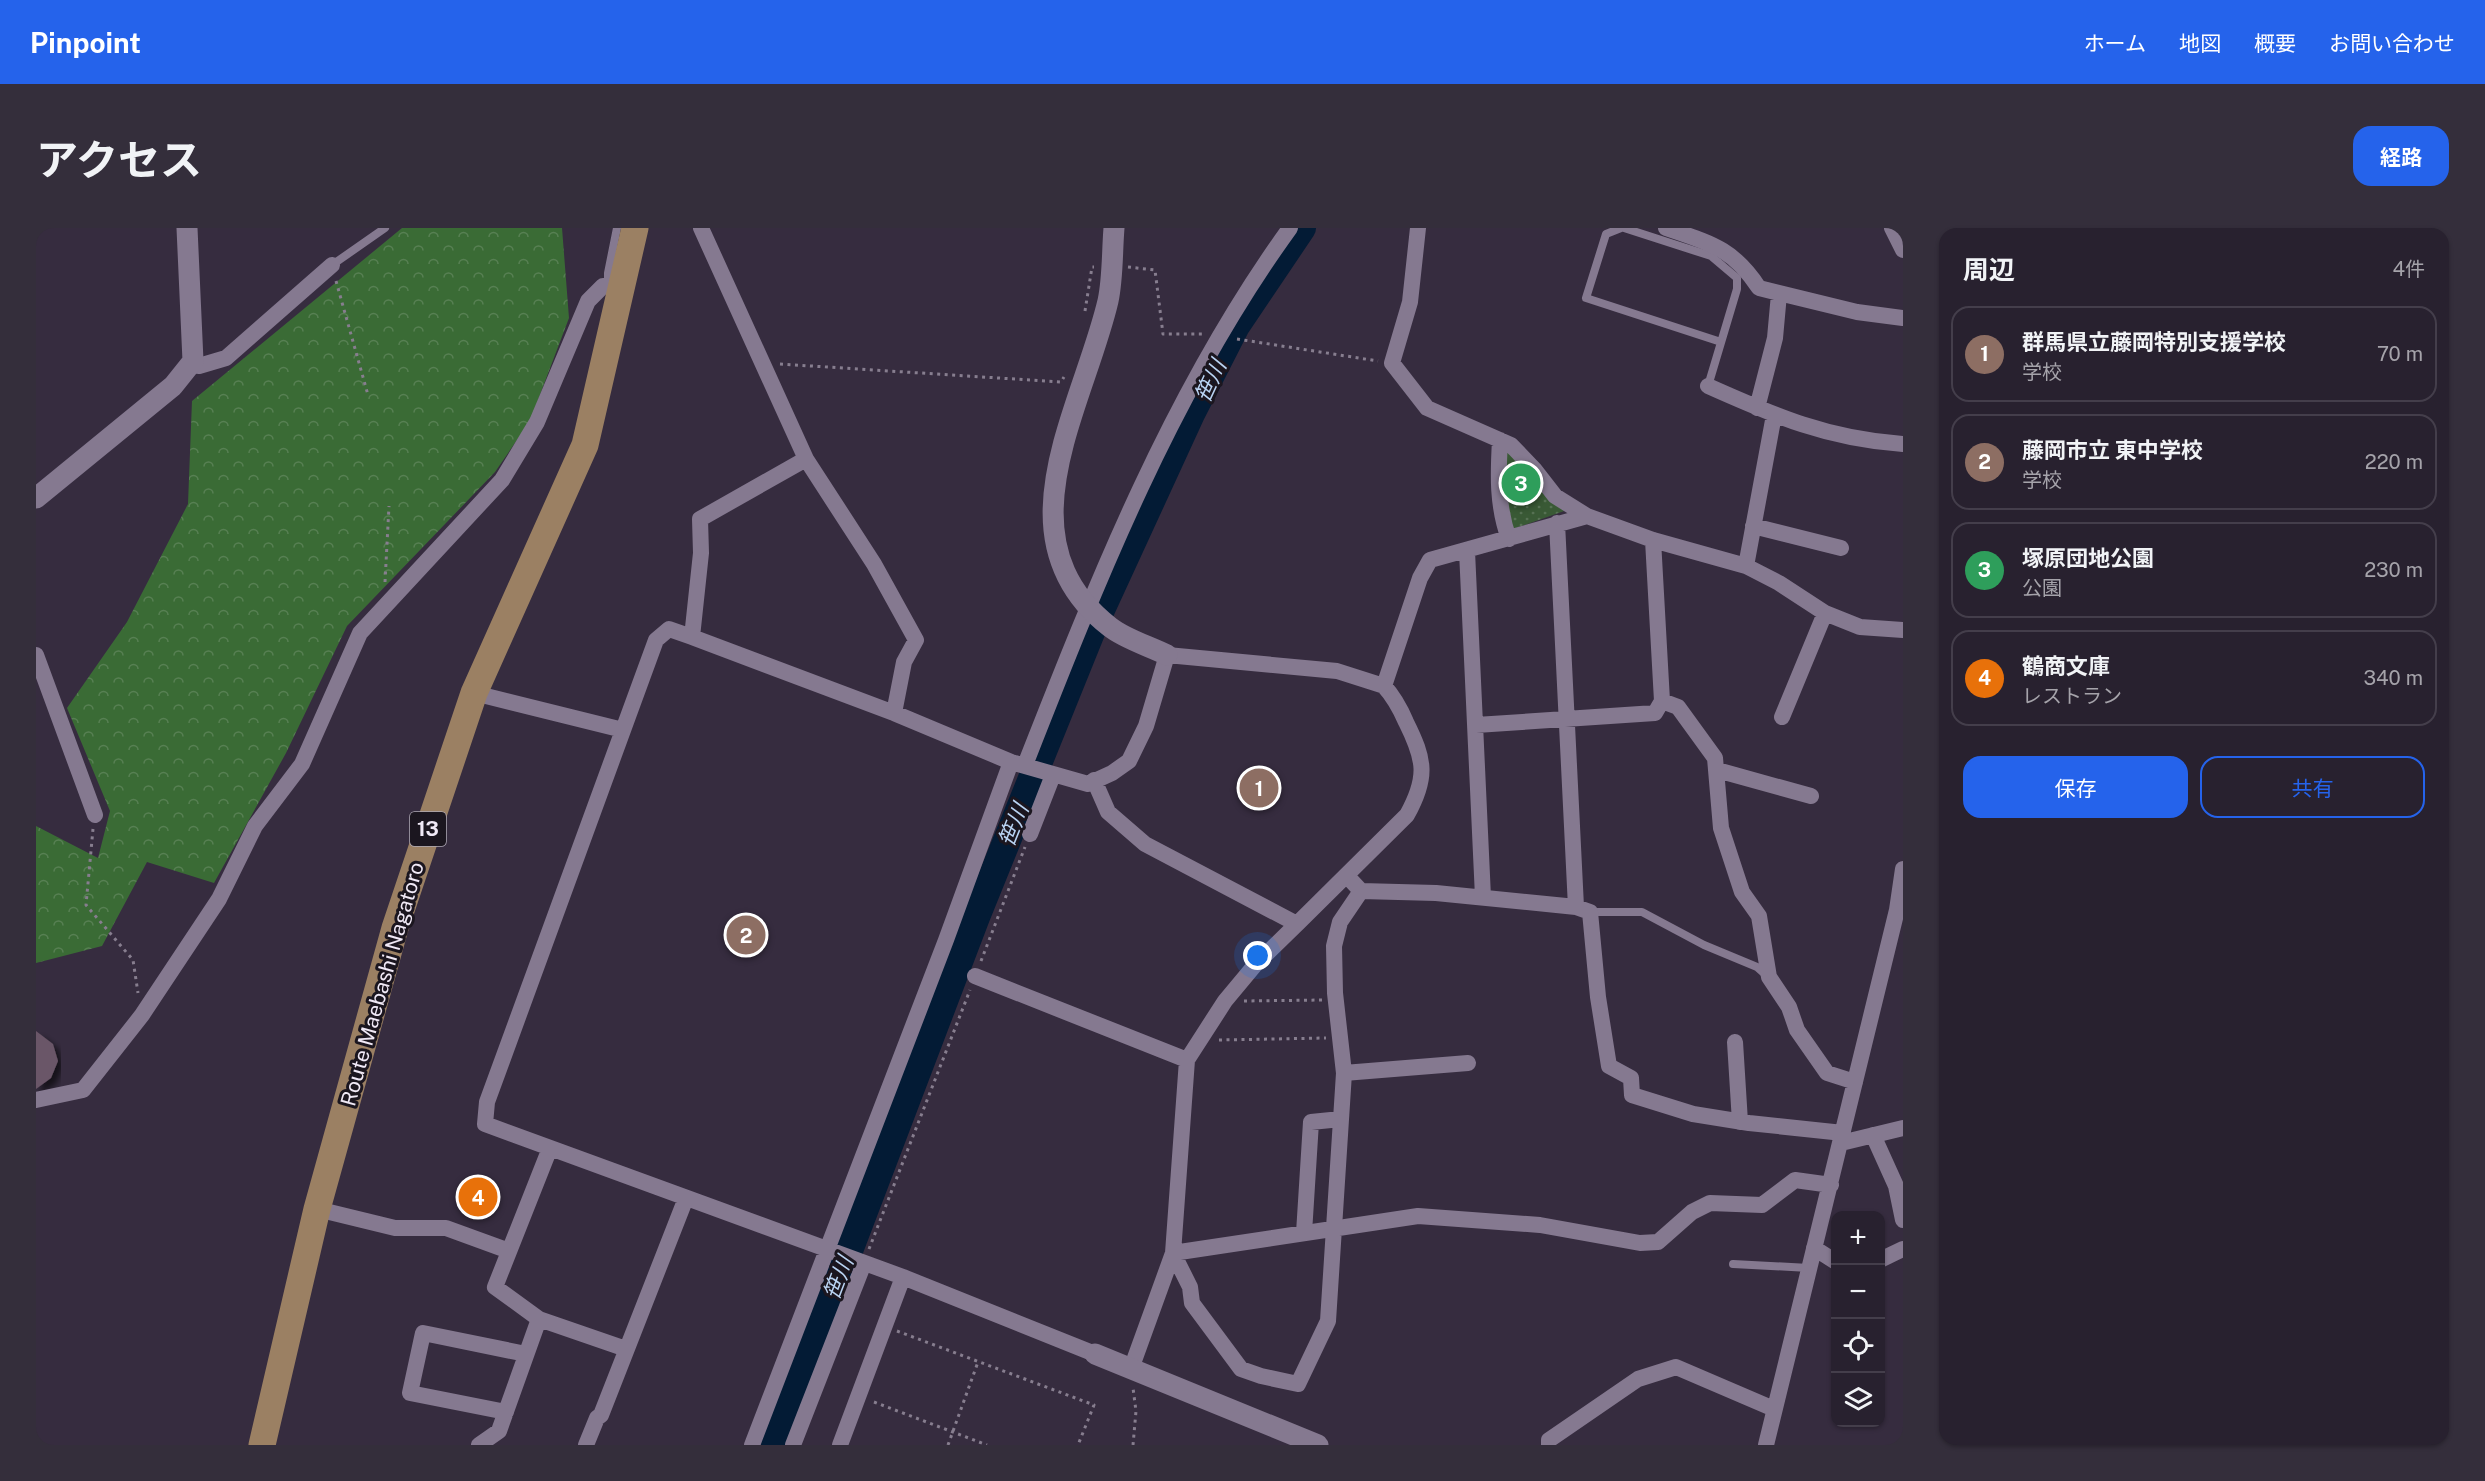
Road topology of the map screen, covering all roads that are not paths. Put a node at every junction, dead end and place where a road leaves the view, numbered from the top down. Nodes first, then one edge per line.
1 (187, 228) edge
2 (385, 228) edge
3 (617, 228) edge
4 (635, 228) edge
5 (700, 228) edge
6 (1114, 228) edge
7 (1290, 228) edge
8 (1418, 228) edge
9 (1623, 228) edge
10 (1666, 228) edge
11 (1892, 228) edge
12 (1903, 250) edge
13 (332, 265) joint
14 (615, 286) junction
15 (1779, 294) junction
16 (1903, 318) edge
17 (1721, 342) junction
18 (193, 361) junction
19 (1708, 386) joint
20 (1757, 408) junction
21 (1774, 416) junction
22 (1500, 441) junction
23 (1903, 444) edge
24 (806, 459) junction
25 (36, 498) edge
26 (1587, 516) junction
27 (1557, 523) junction
28 (1753, 526) junction
29 (1509, 539) junction
30 (1653, 540) junction
31 (1841, 548) dead end
32 (1467, 551) junction
33 (1746, 566) junction
34 (1093, 612) junction
35 (1825, 613) junction
36 (1903, 630) edge
37 (692, 637) junction
38 (36, 655) edge
39 (1167, 655) junction
40 (1384, 686) junction
41 (474, 693) junction
42 (1662, 701) junction
43 (894, 713) junction
44 (1782, 717) dead end
45 (1566, 719) junction
46 (1476, 725) junction
47 (623, 730) junction
48 (1018, 763) junction
49 (1717, 770) junction
50 (1053, 775) junction
51 (1094, 780) junction
52 (1811, 796) dead end
53 (95, 815) road end
54 (1030, 834) road end
55 (1903, 869) edge
56 (1347, 876) junction
57 (1360, 891) junction
58 (1483, 897) junction
59 (1583, 909) junction
60 (1297, 924) junction
61 (975, 976) road end
62 (1769, 977) junction
63 (1735, 1042) dead end
64 (1187, 1060) junction
65 (1468, 1063) dead end
66 (1344, 1073) junction
67 (1855, 1082) junction
68 (36, 1100) edge
69 (1341, 1119) junction
70 (1740, 1122) junction
71 (1903, 1128) edge
72 (1873, 1135) junction
73 (1842, 1138) junction
74 (550, 1148) junction
75 (1832, 1185) junction
76 (686, 1198) junction
77 (317, 1209) junction
78 (1903, 1220) edge
79 (1335, 1230) junction
80 (1304, 1233) junction
81 (1814, 1248) junction
82 (1903, 1249) edge
83 (509, 1251) junction
84 (833, 1252) junction
85 (1173, 1253) junction
86 (1885, 1258) edge
87 (1831, 1259) edge
88 (861, 1262) junction
89 (1733, 1264) dead end
90 (1809, 1268) junction
91 (903, 1277) junction
92 (539, 1319) junction
93 (626, 1349) junction
94 (526, 1354) junction
95 (1095, 1354) joint
96 (1131, 1369) junction
97 (1774, 1409) junction
98 (506, 1412) junction
99 (262, 1445) edge
100 (479, 1445) edge
101 (586, 1445) edge
102 (752, 1445) edge
103 (793, 1445) edge
104 (840, 1445) edge
105 (1318, 1445) edge
106 (1549, 1445) edge
107 (1766, 1445) edge

1 - 18 street
2 - 13 lane
3 - 14 lane
4 - 14 main road, Route Maebashi Nagatoro / 13
5 - 24 street
6 - 34 street
7 - 34 street
8 - 22 street
9 - 17 lane
9 - 17 lane
10 - 15 street
11 - 12 street
13 - 18 street
14 - 41 main road, Route Maebashi Nagatoro / 13
14 - 68 street
15 - 16 street
15 - 20 street
17 - 19 lane
18 - 25 street
19 - 20 street
20 - 21 street
21 - 23 street
21 - 28 street
22 - 26 street
22 - 29 street
24 - 37 street
24 - 43 street
26 - 27 street
26 - 30 street
27 - 29 street
27 - 45 street
28 - 31 street
28 - 33 street
29 - 32 street
30 - 33 street
30 - 42 street
32 - 40 street
32 - 46 street
33 - 35 street
34 - 39 street
34 - 48 street
35 - 36 street
35 - 44 street
37 - 43 street
37 - 47 street
38 - 53 street
39 - 40 street
39 - 51 street
40 - 56 street
41 - 47 street
41 - 77 main road, Route Maebashi Nagatoro / 13
42 - 45 street
42 - 49 street
43 - 48 street
45 - 46 street
45 - 59 street
46 - 58 street
47 - 74 street
48 - 50 street
48 - 84 street
49 - 52 street
49 - 62 street
50 - 51 street
50 - 54 street
51 - 60 street
55 - 67 street
56 - 57 street
56 - 60 street
57 - 58 street
57 - 66 street
58 - 59 street
59 - 62 lane
59 - 70 street
60 - 64 street
61 - 64 street
62 - 67 street
63 - 70 street
64 - 85 street
65 - 66 street
66 - 69 street
67 - 73 street
69 - 79 street
69 - 80 street
70 - 73 street
71 - 72 street
72 - 73 street
72 - 78 street
73 - 75 street
74 - 76 street
74 - 83 street
75 - 79 street
75 - 81 street
76 - 84 street
76 - 93 street
77 - 83 street
77 - 99 main road, Route Maebashi Nagatoro / 13
79 - 80 street
79 - 85 street
80 - 85 street
81 - 87 street
81 - 90 street
82 - 86 street
83 - 92 street
84 - 88 street
84 - 102 street
85 - 96 street
88 - 91 street
88 - 103 street
89 - 90 lane
90 - 97 street
91 - 95 street
91 - 104 street
92 - 93 street
92 - 94 street
93 - 101 street
94 - 98 street
94 - 98 street
95 - 96 street
96 - 105 street
97 - 106 street
97 - 107 street
98 - 100 street

